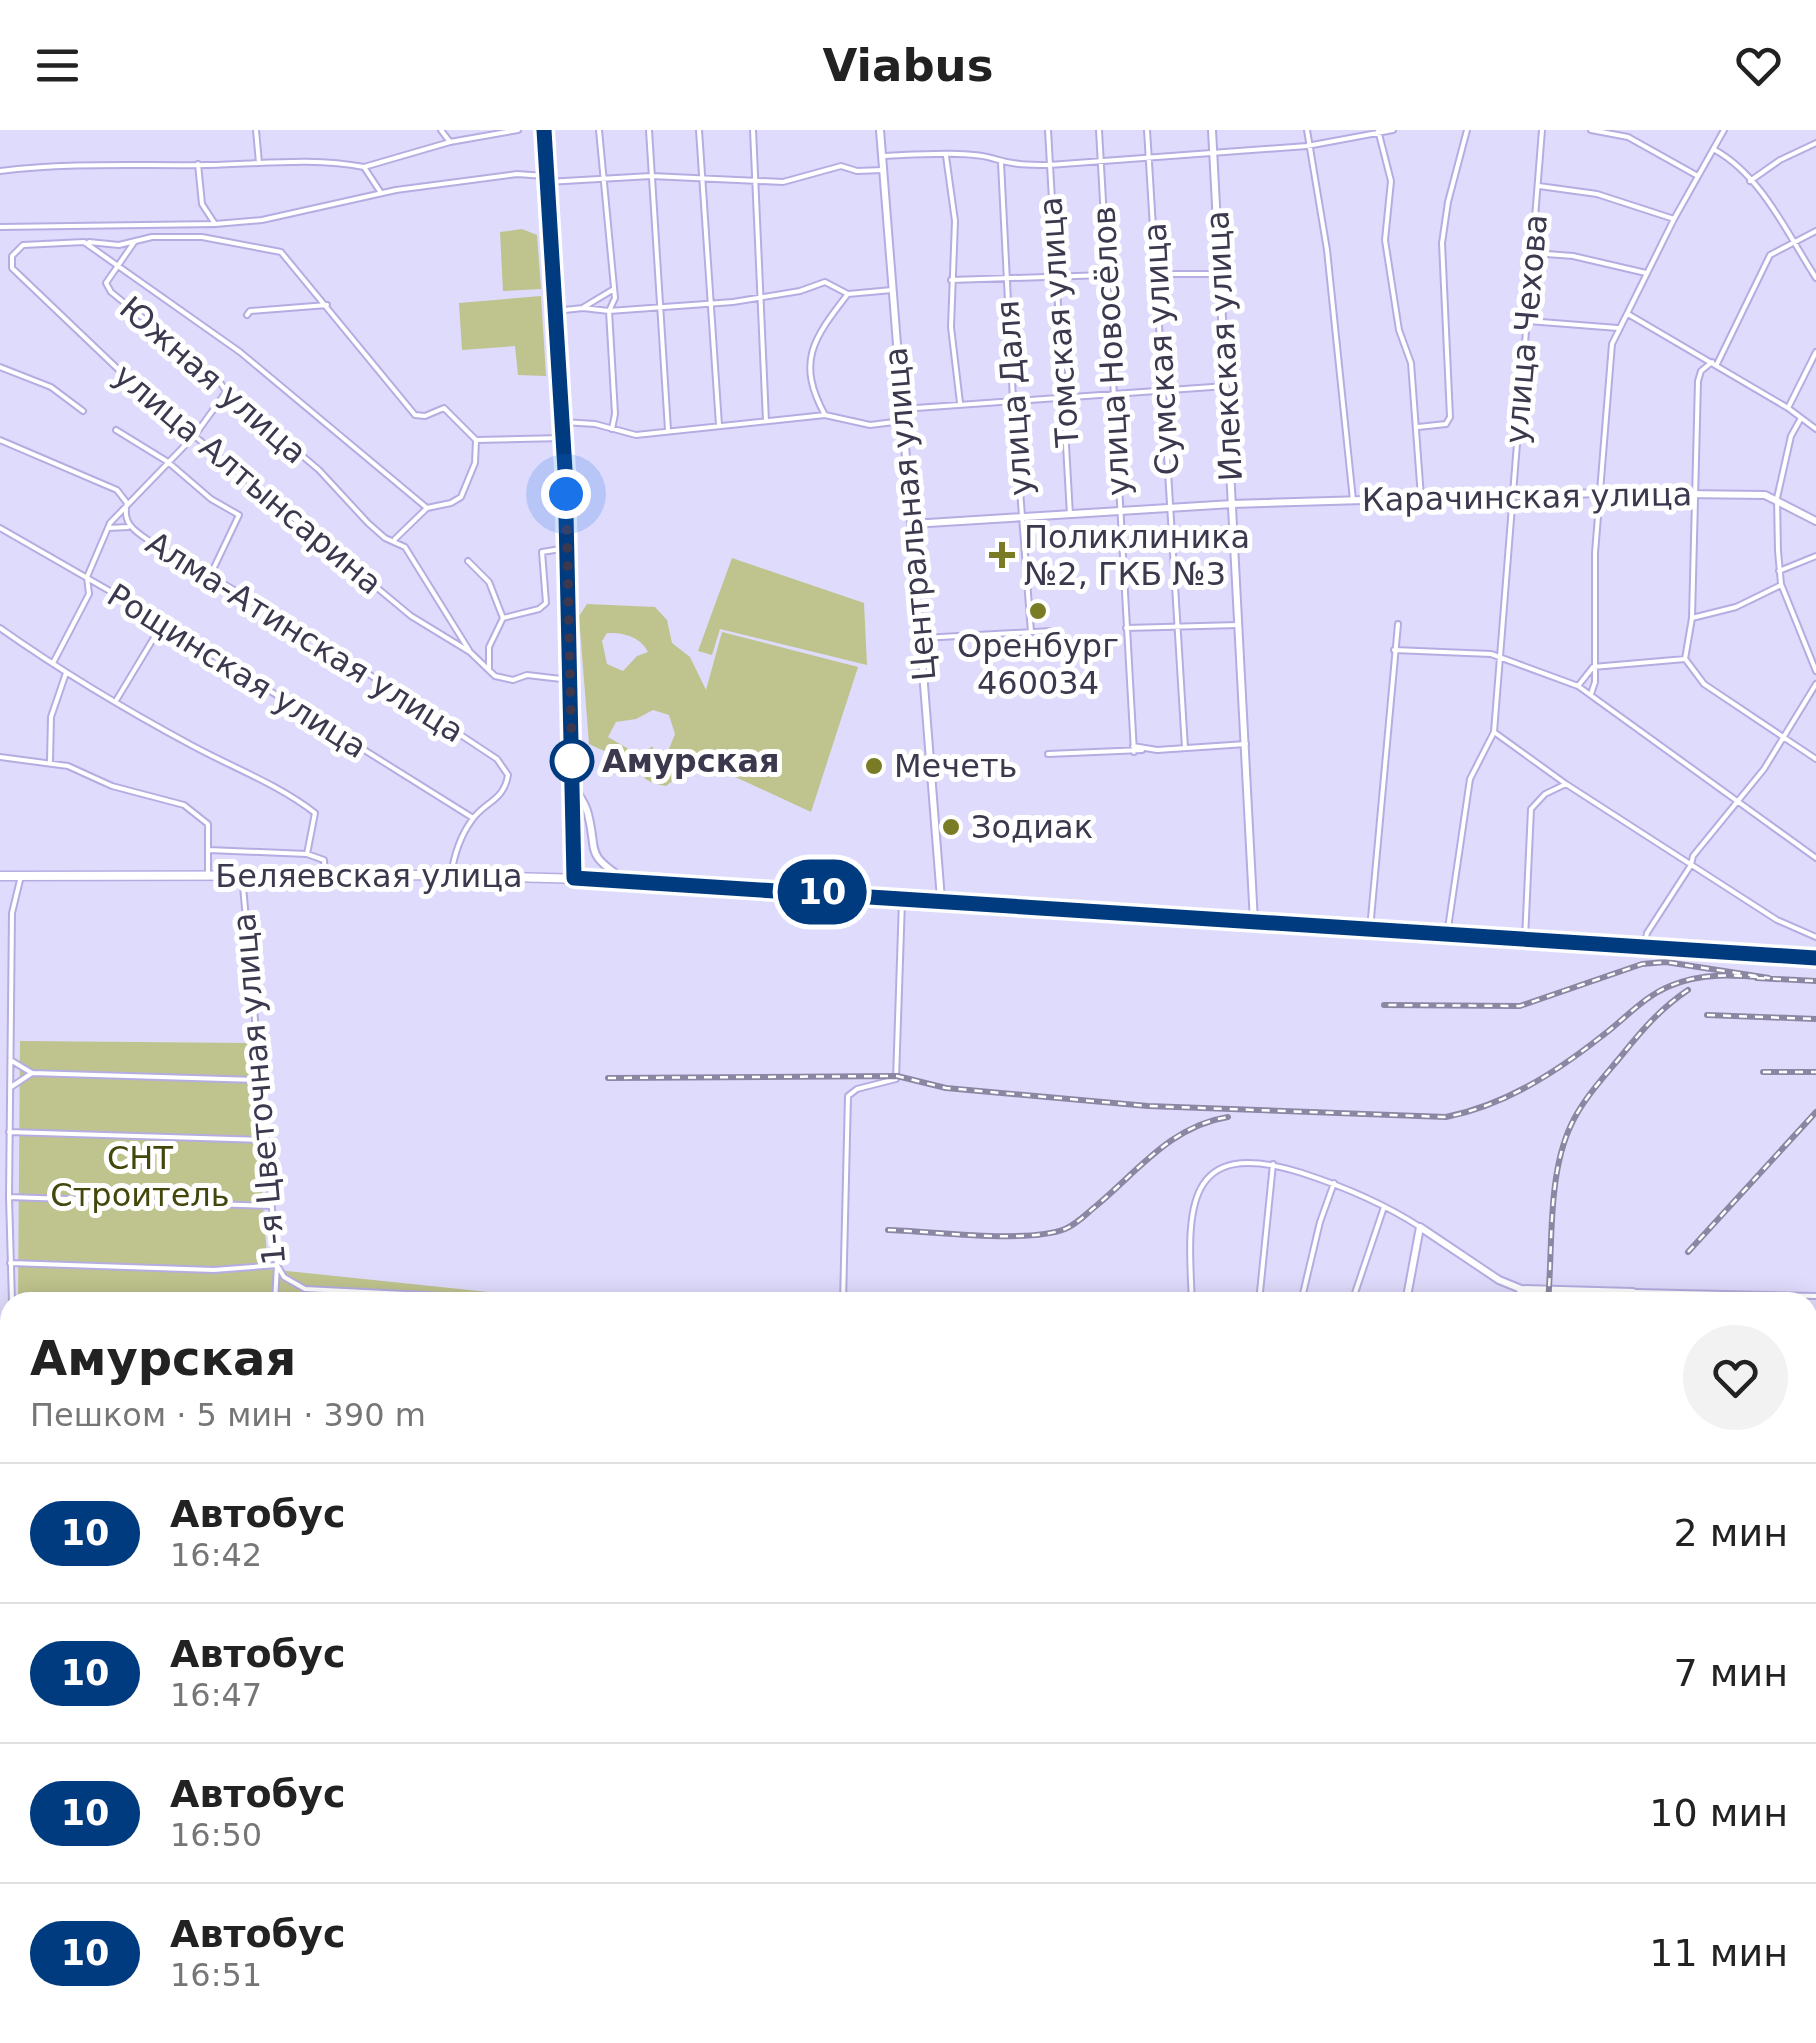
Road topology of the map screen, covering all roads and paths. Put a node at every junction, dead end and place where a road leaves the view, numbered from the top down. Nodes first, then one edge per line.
1 (256, 130) edge
2 (441, 130) edge
3 (518, 130) edge
4 (544, 130) edge
5 (599, 130) edge
6 (649, 130) edge
7 (699, 130) edge
8 (753, 130) edge
9 (880, 130) edge
10 (1048, 130) edge
11 (1099, 130) edge
12 (1147, 130) edge
13 (1212, 130) edge
14 (1307, 130) edge
15 (1393, 130) edge
16 (1467, 130) edge
17 (1591, 130) edge
18 (1630, 130) edge
19 (1724, 130) edge
20 (1542, 131) edge
21 (1379, 132) edge
22 (1628, 137) junction
23 (450, 142) junction
24 (1816, 143) edge
25 (1307, 146) junction
26 (1715, 150) junction
27 (1213, 154) junction
28 (882, 156) junction
29 (946, 156) junction
30 (1149, 157) junction
31 (1101, 160) junction
32 (258, 162) junction
33 (1001, 163) junction
34 (198, 164) junction
35 (1050, 165) junction
36 (364, 167) junction
37 (883, 170) junction
38 (0, 171) edge
39 (1696, 175) junction
40 (651, 176) junction
41 (547, 179) junction
42 (604, 179) junction
43 (701, 179) junction
44 (754, 181) junction
45 (1750, 181) junction
46 (1539, 186) junction
47 (381, 193) junction
48 (1674, 218) junction
49 (216, 224) junction
50 (0, 226) edge
51 (1816, 231) edge
52 (135, 241) junction
53 (84, 242) junction
54 (1793, 243) junction
55 (1533, 253) junction
56 (118, 265) junction
57 (1647, 273) junction
58 (1156, 274) junction
59 (1220, 274) junction
60 (1108, 275) junction
61 (1054, 277) junction
62 (1816, 278) edge
63 (951, 280) junction
64 (1007, 280) junction
65 (614, 289) junction
66 (892, 290) junction
67 (848, 294) junction
68 (758, 295) junction
69 (615, 298) junction
70 (708, 301) junction
71 (327, 305) junction
72 (583, 308) junction
73 (659, 308) junction
74 (555, 311) junction
75 (622, 311) junction
76 (609, 312) junction
77 (1627, 313) junction
78 (247, 315) dead end
79 (1528, 321) junction
80 (1618, 328) junction
81 (1816, 352) edge
82 (1700, 356) junction
83 (1714, 364) junction
84 (0, 367) edge
85 (1701, 372) junction
86 (1226, 386) junction
87 (1162, 390) junction
88 (226, 392) junction
89 (1113, 392) junction
90 (1064, 396) junction
91 (1013, 400) junction
92 (960, 403) junction
93 (1788, 408) junction
94 (902, 409) junction
95 (83, 411) dead end
96 (825, 415) junction
97 (1801, 418) junction
98 (903, 420) junction
99 (766, 421) junction
100 (562, 422) junction
101 (719, 425) junction
102 (1418, 427) junction
103 (612, 429) junction
104 (1816, 429) edge
105 (116, 430) dead end
106 (668, 430) junction
107 (195, 435) junction
108 (564, 438) junction
109 (0, 440) edge
110 (476, 440) junction
111 (168, 462) junction
112 (1600, 494) junction
113 (1694, 494) junction
114 (1516, 495) junction
115 (1420, 497) junction
116 (1777, 498) junction
117 (1353, 500) junction
118 (127, 502) junction
119 (1232, 504) junction
120 (427, 508) junction
121 (1170, 508) junction
122 (1120, 512) junction
123 (1070, 515) junction
124 (1022, 518) junction
125 (1816, 521) edge
126 (912, 524) junction
127 (130, 527) junction
128 (0, 528) edge
129 (105, 532) junction
130 (395, 540) junction
131 (568, 548) junction
132 (1816, 556) edge
133 (468, 561) dead end
134 (1779, 571) junction
135 (88, 577) junction
136 (209, 578) junction
137 (1781, 584) junction
138 (503, 618) junction
139 (1692, 618) junction
140 (1398, 624) dead end
141 (161, 626) junction
142 (1238, 626) junction
143 (0, 628) edge
144 (1126, 628) junction
145 (1176, 628) junction
146 (1052, 631) dead end
147 (1031, 632) junction
148 (920, 638) junction
149 (1394, 650) junction
150 (470, 652) junction
151 (1502, 658) junction
152 (1685, 659) junction
153 (53, 663) junction
154 (1593, 667) junction
155 (489, 670) junction
156 (1816, 671) edge
157 (66, 674) junction
158 (570, 680) junction
159 (1816, 684) edge
160 (1578, 686) junction
161 (1591, 694) junction
162 (116, 700) junction
163 (1494, 732) junction
164 (1782, 735) junction
165 (1246, 744) junction
166 (1185, 748) junction
167 (1134, 749) junction
168 (1048, 754) dead end
169 (0, 757) edge
170 (1816, 759) edge
171 (50, 761) junction
172 (572, 783) junction
173 (1566, 784) junction
174 (1738, 801) junction
175 (472, 818) junction
176 (209, 850) junction
177 (308, 854) junction
178 (1816, 858) edge
179 (1691, 865) junction
180 (208, 875) junction
181 (242, 875) junction
182 (451, 875) junction
183 (0, 876) edge
184 (21, 876) junction
185 (326, 877) junction
186 (574, 878) junction
187 (625, 880) junction
188 (902, 896) junction
189 (941, 899) junction
190 (1254, 922) junction
191 (1370, 930) junction
192 (1447, 936) junction
193 (1816, 936) edge
194 (1525, 939) junction
195 (1644, 946) junction
196 (0, 958) edge
197 (11, 958) junction
198 (1816, 958) edge
199 (0, 1022) edge
200 (10, 1022) junction
201 (10, 1058) junction
202 (32, 1073) junction
203 (258, 1080) junction
204 (9, 1090) junction
205 (0, 1091) edge
206 (9, 1132) junction
207 (264, 1140) junction
208 (0, 1159) edge
209 (9, 1159) junction
210 (1273, 1164) junction
211 (1334, 1183) junction
212 (8, 1197) junction
213 (272, 1206) junction
214 (1384, 1206) junction
215 (0, 1224) edge
216 (9, 1224) junction
217 (1420, 1227) junction
218 (10, 1263) junction
219 (277, 1266) junction
220 (10, 1289) junction
221 (1521, 1289) junction
222 (0, 1290) edge
223 (10, 1292) edge
224 (275, 1292) edge
225 (349, 1292) edge
226 (843, 1292) edge
227 (1192, 1292) edge
228 (1260, 1292) edge
229 (1304, 1292) edge
230 (1355, 1292) edge
231 (1408, 1292) edge
232 (1519, 1292) edge
233 (1633, 1292) edge

1 - 32 street
2 - 23 street
3 - 23 street
4 - 41 street
5 - 42 street
6 - 40 street
7 - 43 street
8 - 44 street
9 - 28 street, Центральная улица
10 - 35 street, Томская улица
11 - 31 street, улица Новосёлов
12 - 30 street, Сумская улица
13 - 27 street, Илекская улица
14 - 25 street
15 - 21 street
16 - 102 street
17 - 22 street
18 - 22 street
19 - 26 street
20 - 46 street, улица Чехова
21 - 25 street
21 - 102 street
22 - 39 street
23 - 36 street
24 - 45 street
25 - 27 street
25 - 117 street
26 - 39 street
26 - 45 street
27 - 30 street
27 - 59 street, Илекская улица
28 - 29 street
28 - 37 street, Центральная улица
29 - 33 street
29 - 63 street
30 - 31 street
30 - 58 street, Сумская улица
31 - 35 street
31 - 60 street, улица Новосёлов
32 - 34 street
32 - 36 street
33 - 35 street
33 - 64 street, улица Даля
34 - 38 street
34 - 49 street
35 - 61 street, Томская улица
36 - 47 street
37 - 44 street
37 - 66 street, Центральная улица
39 - 48 street
40 - 42 street
40 - 43 street
40 - 73 street
41 - 42 street
41 - 47 street
41 - 74 street
42 - 65 street
43 - 44 street
43 - 70 street
44 - 68 street
45 - 54 street
46 - 48 street
46 - 55 street, улица Чехова
47 - 49 street
48 - 57 street
49 - 50 street
51 - 54 street
52 - 53 street
52 - 56 street
52 - 71 street
53 - 56 street
53 - 107 street, улица Алтынсарина
54 - 62 street
54 - 83 street
55 - 57 street
55 - 79 street, улица Чехова
56 - 88 street, Южная улица
56 - 120 street, Южная улица
57 - 77 street
58 - 59 street
58 - 87 street, Сумская улица
59 - 86 street, Илекская улица
60 - 61 street
60 - 89 street, улица Новосёлов
61 - 64 street
61 - 90 street, Томская улица
63 - 64 street
63 - 92 street
64 - 91 street, улица Даля
65 - 69 street
65 - 72 street
66 - 67 street
66 - 94 street, Центральная улица
67 - 68 street
67 - 96 street
68 - 70 street
68 - 99 street
69 - 75 street
69 - 76 street
70 - 73 street
70 - 101 street
71 - 78 street
71 - 110 street
72 - 74 street
72 - 76 street
73 - 75 street
73 - 106 street
74 - 100 street
75 - 76 street
76 - 103 street
77 - 80 street
77 - 82 street
79 - 80 street
79 - 114 street, улица Чехова
80 - 112 street
81 - 93 street
82 - 83 street
82 - 85 street
83 - 85 street
83 - 93 street
84 - 95 street
85 - 113 street
86 - 87 street
86 - 119 street, Илекская улица
87 - 89 street
87 - 121 street, Сумская улица
88 - 107 street
88 - 130 street, Южная улица
89 - 90 street
89 - 122 street, улица Новосёлов
90 - 91 street
90 - 123 street, Томская улица
91 - 92 street
91 - 124 street, улица Даля
92 - 94 street
93 - 97 street
94 - 98 street, Центральная улица
96 - 98 street
96 - 99 street
97 - 104 street
97 - 116 street
98 - 126 street, Центральная улица
99 - 101 street
100 - 103 street
100 - 108 street
101 - 106 street
102 - 115 street
103 - 106 street
105 - 111 street
107 - 111 street
107 - 150 street, улица Алтынсарина
108 - 110 street
108 - 131 street
109 - 118 street, Алма-Атинская улица
110 - 120 street
111 - 118 street
111 - 136 street
112 - 113 street, Карачинская улица
112 - 114 street, Карачинская улица
112 - 154 street
113 - 116 street, Карачинская улица
113 - 139 street
114 - 115 street, Карачинская улица
114 - 151 street, улица Чехова
115 - 117 street, Карачинская улица
116 - 125 street, Карачинская улица
116 - 134 street
117 - 119 street, Карачинская улица
118 - 127 street, Алма-Атинская улица
118 - 129 street
119 - 121 street, Карачинская улица
119 - 142 street, Илекская улица
120 - 130 street
121 - 122 street, Карачинская улица
121 - 145 street, Сумская улица
122 - 123 street, Карачинская улица
122 - 144 street, улица Новосёлов
123 - 124 street, Карачинская улица
124 - 126 street, Карачинская улица
124 - 147 street, улица Даля
126 - 148 street, Центральная улица
127 - 129 street
127 - 136 street, Алма-Атинская улица
128 - 135 street, Рощинская улица
129 - 135 street
130 - 150 street, Южная улица
131 - 138 street
131 - 158 street
132 - 134 street
133 - 138 street
134 - 137 street
135 - 141 street, Рощинская улица
135 - 153 street
136 - 175 street, Алма-Атинская улица
137 - 139 street
137 - 156 street
138 - 155 street
139 - 152 street
140 - 149 street
141 - 162 street
141 - 175 street, Рощинская улица
142 - 145 street
142 - 165 street, Илекская улица
143 - 153 street
144 - 145 street
144 - 167 street, улица Новосёлов
145 - 166 street, Сумская улица
146 - 147 street
147 - 148 street
148 - 189 street, Центральная улица
149 - 151 street
149 - 191 street
150 - 155 street, улица Алтынсарина
151 - 160 street
151 - 163 street, улица Чехова
152 - 154 street
152 - 164 street
153 - 157 street
154 - 160 street
154 - 161 street
155 - 158 street, улица Алтынсарина
157 - 162 street
157 - 171 street
158 - 172 street
159 - 164 street
160 - 161 street
161 - 174 street
162 - 177 street
163 - 173 street
163 - 192 street, улица Чехова
164 - 170 street
164 - 174 street
165 - 166 street
165 - 190 street, Илекская улица
166 - 167 street
167 - 168 street
169 - 171 street
171 - 176 street
172 - 186 street
172 - 187 street
173 - 179 street
173 - 194 street
174 - 178 street
174 - 179 street
175 - 182 street
176 - 177 street
176 - 180 street
177 - 185 street
179 - 193 street
179 - 195 street
180 - 181 main road, Беляевская улица
180 - 184 main road, Беляевская улица
181 - 185 main road, Беляевская улица
181 - 203 street, 1-я Цветочная улица
182 - 185 main road, Беляевская улица
182 - 186 main road, Беляевская улица
183 - 184 main road, Беляевская улица
184 - 197 street
186 - 187 main road, Беляевская улица
187 - 188 main road, Беляевская улица
188 - 189 main road, Беляевская улица
188 - 226 street
189 - 190 main road, Беляевская улица
190 - 191 main road, Беляевская улица
191 - 192 main road, Беляевская улица
192 - 194 main road, Беляевская улица
194 - 195 main road, Беляевская улица
195 - 198 main road, Беляевская улица
196 - 197 street
197 - 200 street
199 - 200 street
200 - 201 street
201 - 202 street
201 - 204 street
202 - 203 street
202 - 204 street
203 - 207 street, 1-я Цветочная улица
204 - 205 street
204 - 206 street
206 - 207 street
206 - 209 street
207 - 213 street, 1-я Цветочная улица
208 - 209 street
209 - 212 street
210 - 211 street
210 - 227 street
210 - 228 street
211 - 214 street
211 - 229 street
212 - 213 street
212 - 216 street
213 - 219 street, 1-я Цветочная улица
214 - 217 street
214 - 230 street
215 - 216 street
216 - 218 street
217 - 221 street
217 - 231 street
218 - 219 street
218 - 220 street
219 - 224 street, 1-я Цветочная улица
219 - 225 street
220 - 222 street
220 - 223 street
221 - 232 street
221 - 233 street

